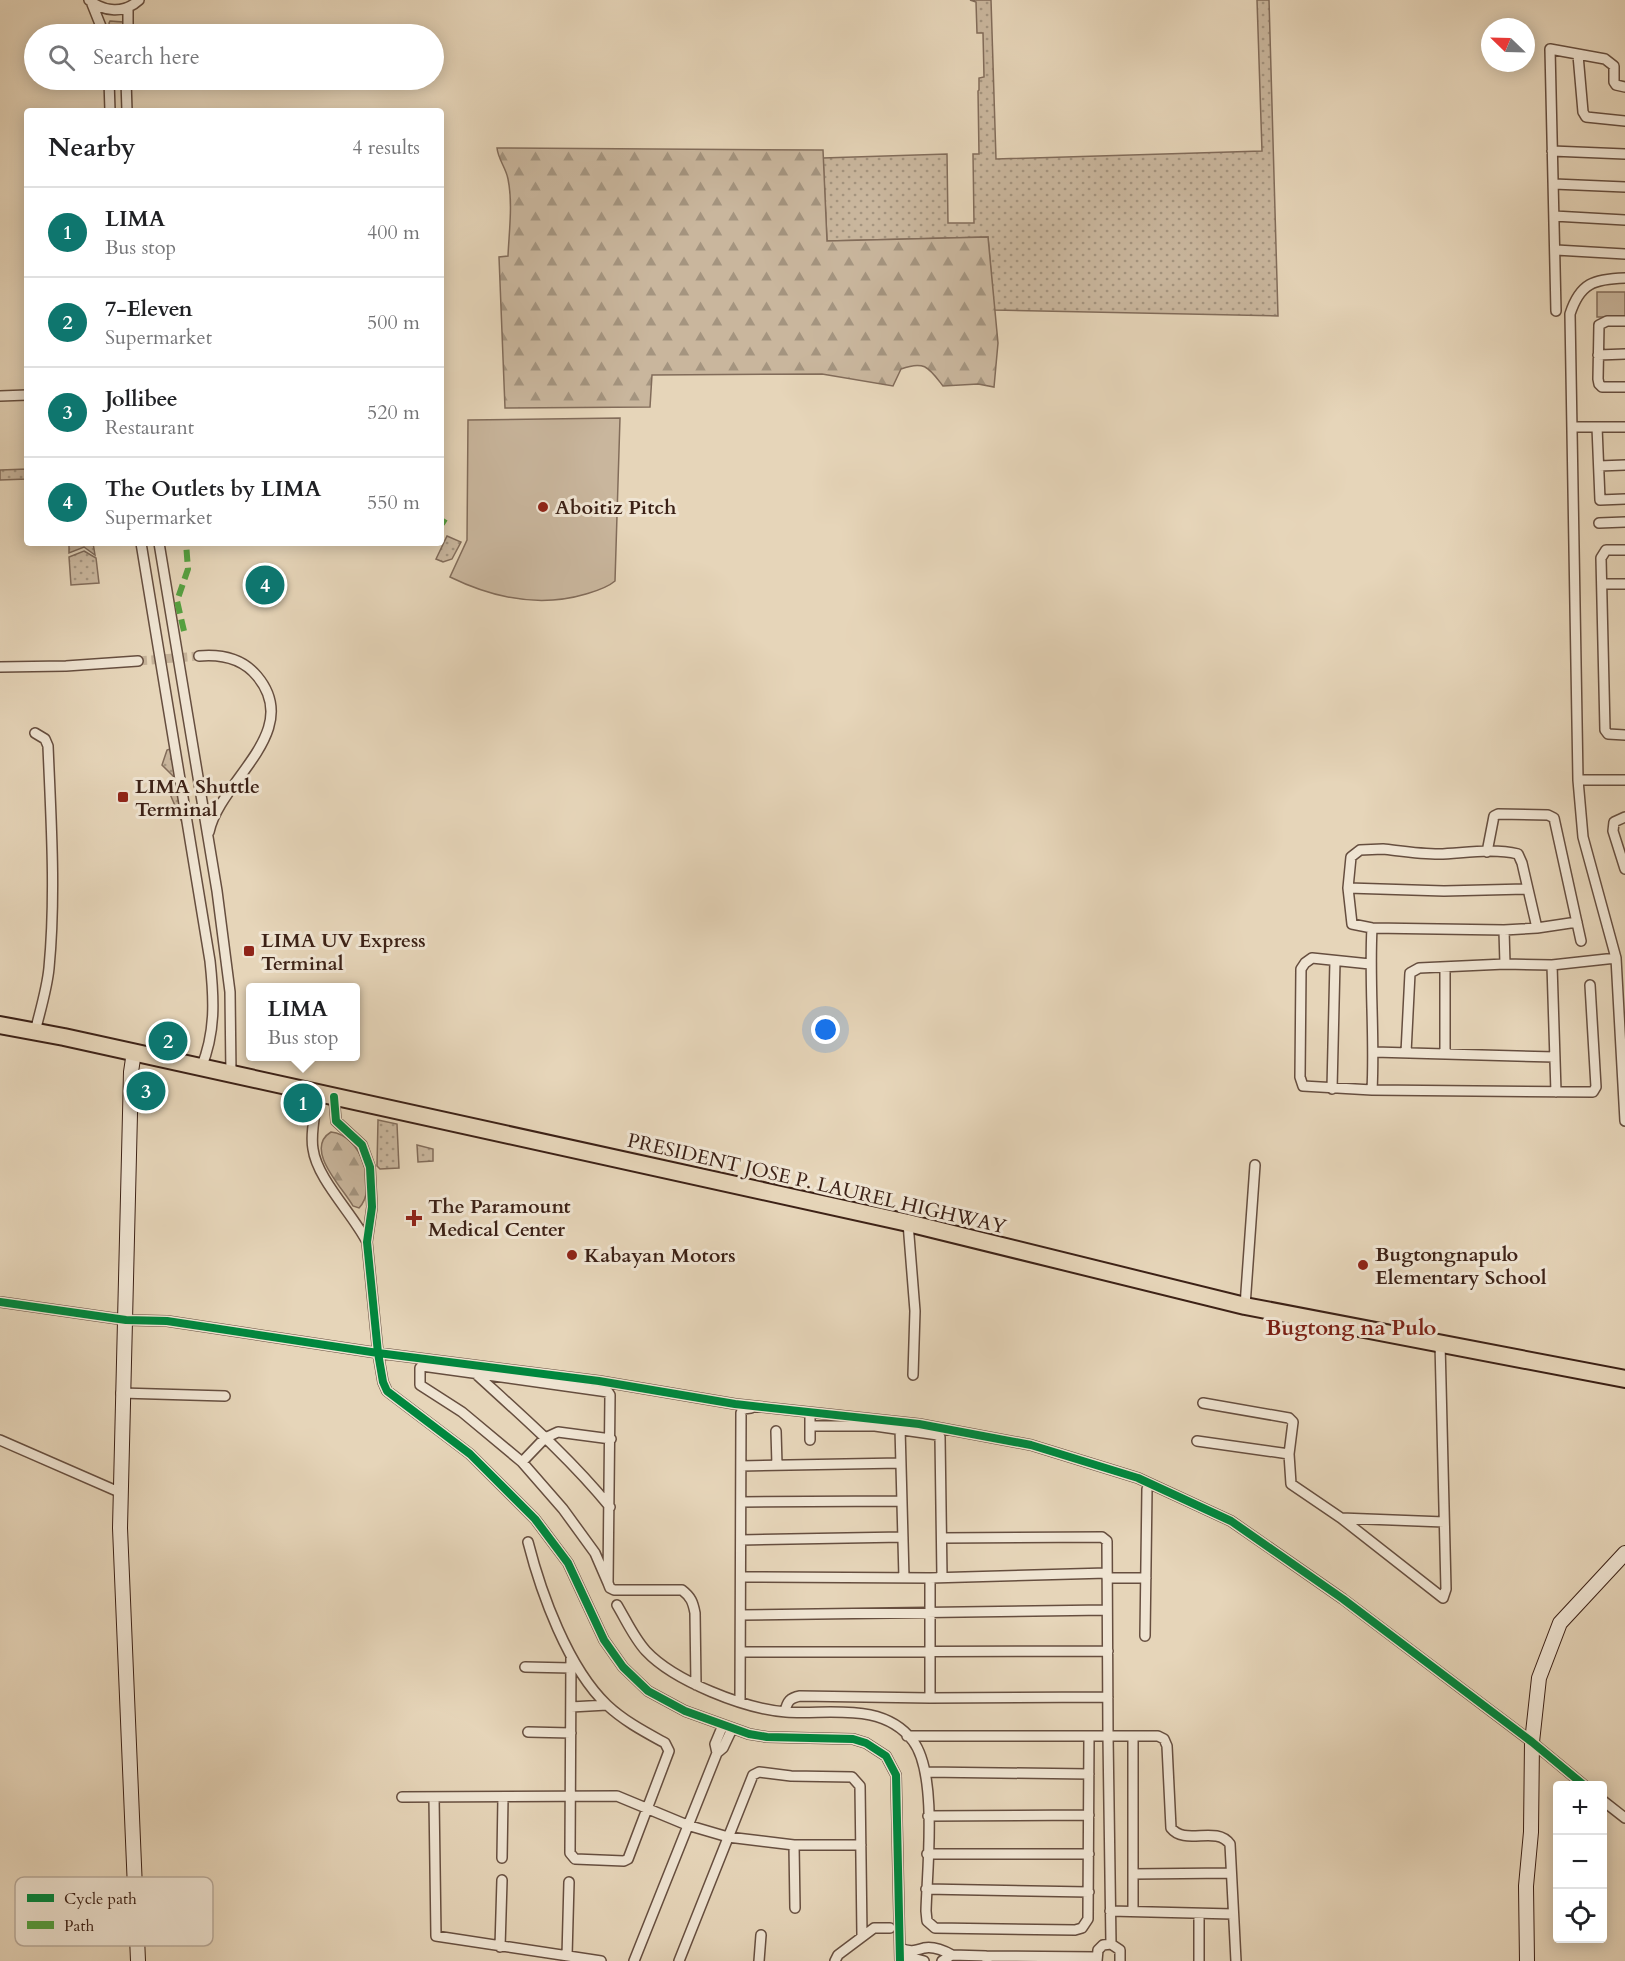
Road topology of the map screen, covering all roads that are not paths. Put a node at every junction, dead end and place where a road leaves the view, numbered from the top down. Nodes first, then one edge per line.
1 (139, 0) edge
2 (90, 1) edge
3 (128, 8) junction
4 (100, 24) edge
5 (128, 24) edge
6 (1578, 55) junction
7 (1625, 87) edge
8 (109, 90) edge
9 (126, 90) edge
10 (110, 108) edge
11 (127, 108) edge
12 (1625, 121) edge
13 (1552, 151) junction
14 (1625, 154) edge
15 (1554, 184) junction
16 (1625, 187) edge
17 (1554, 216) junction
18 (1625, 220) edge
19 (1556, 250) junction
20 (1625, 254) edge
21 (1625, 278) edge
22 (1556, 311) dead end
23 (1625, 321) edge
24 (1625, 354) edge
25 (1598, 355) junction
26 (1625, 387) edge
27 (24, 395) edge
28 (0, 396) edge
29 (1572, 427) junction
30 (1598, 427) junction
31 (1625, 427) edge
32 (1625, 465) edge
33 (1599, 466) junction
34 (1625, 499) edge
35 (1625, 522) edge
36 (1599, 523) dead end
37 (142, 546) edge
38 (159, 546) edge
39 (1625, 550) edge
40 (1602, 584) junction
41 (1625, 584) edge
42 (199, 656) tunnel mouth
43 (138, 661) tunnel mouth
44 (0, 667) edge
45 (35, 733) dead end
46 (1625, 735) edge
47 (1578, 780) junction
48 (1625, 780) edge
49 (1625, 817) edge
50 (209, 844) junction
51 (1488, 852) junction
52 (1624, 859) edge
53 (1625, 869) edge
54 (1348, 888) junction
55 (1527, 889) junction
56 (217, 891) junction
57 (200, 894) junction
58 (1577, 922) junction
59 (1372, 928) junction
60 (1537, 928) junction
61 (1504, 930) junction
62 (1581, 941) dead end
63 (1616, 958) junction
64 (1335, 961) junction
65 (1370, 964) junction
66 (1505, 964) junction
67 (1552, 965) junction
68 (1445, 967) junction
69 (1590, 986) dead end
70 (0, 1025) edge
71 (36, 1032) junction
72 (134, 1052) junction
73 (1374, 1052) junction
74 (1407, 1053) junction
75 (1445, 1054) junction
76 (1555, 1057) junction
77 (201, 1068) junction
78 (231, 1074) junction
79 (1332, 1089) junction
80 (1372, 1090) junction
81 (1556, 1092) junction
82 (326, 1095) junction
83 (1625, 1121) edge
84 (1255, 1165) dead end
85 (908, 1223) junction
86 (367, 1242) junction
87 (0, 1302) edge
88 (1245, 1306) junction
89 (126, 1320) junction
90 (1440, 1343) junction
91 (378, 1353) junction
92 (476, 1374) junction
93 (913, 1375) dead end
94 (1625, 1379) edge
95 (122, 1393) junction
96 (225, 1396) dead end
97 (1203, 1403) dead end
98 (766, 1410) dead end
99 (900, 1428) junction
100 (776, 1431) dead end
101 (546, 1438) junction
102 (611, 1438) junction
103 (0, 1440) edge
104 (810, 1440) dead end
105 (1197, 1441) dead end
106 (1289, 1454) junction
107 (522, 1462) junction
108 (901, 1463) junction
109 (777, 1465) junction
110 (741, 1466) junction
111 (1147, 1488) dead end
112 (119, 1492) junction
113 (902, 1501) junction
114 (741, 1502) junction
115 (610, 1507) junction
116 (1341, 1518) junction
117 (1444, 1522) junction
118 (903, 1538) junction
119 (942, 1538) junction
120 (741, 1540) junction
121 (528, 1542) dead end
122 (609, 1548) junction
123 (595, 1553) junction
124 (1625, 1553) edge
125 (1107, 1576) junction
126 (742, 1577) junction
127 (942, 1577) junction
128 (904, 1578) junction
129 (930, 1578) junction
130 (1146, 1578) junction
131 (608, 1583) junction
132 (617, 1605) dead end
133 (1107, 1610) junction
134 (930, 1613) junction
135 (742, 1615) junction
136 (1145, 1636) dead end
137 (930, 1650) junction
138 (1108, 1651) junction
139 (741, 1652) junction
140 (571, 1658) junction
141 (525, 1667) dead end
142 (571, 1668) junction
143 (696, 1685) junction
144 (864, 1697) junction
145 (1108, 1697) junction
146 (930, 1698) junction
147 (740, 1701) junction
148 (607, 1706) junction
149 (571, 1707) junction
150 (785, 1712) junction
151 (864, 1713) junction
152 (728, 1727) junction
153 (528, 1732) dead end
154 (571, 1733) junction
155 (907, 1736) junction
156 (1089, 1736) junction
157 (1108, 1736) junction
158 (1133, 1736) junction
159 (1532, 1742) junction
160 (926, 1772) junction
161 (1089, 1773) junction
162 (1580, 1781) edge
163 (402, 1797) dead end
164 (434, 1797) junction
165 (503, 1797) junction
166 (570, 1797) junction
167 (1607, 1804) edge
168 (647, 1809) junction
169 (1089, 1815) junction
170 (928, 1816) junction
171 (1625, 1818) edge
172 (687, 1826) junction
173 (728, 1837) junction
174 (794, 1845) junction
175 (861, 1845) junction
176 (927, 1854) junction
177 (1089, 1854) junction
178 (502, 1858) dead end
179 (1231, 1873) junction
180 (1133, 1874) junction
181 (135, 1877) edge
182 (502, 1880) dead end
183 (570, 1882) dead end
184 (926, 1889) junction
185 (1089, 1892) junction
186 (795, 1908) dead end
187 (1110, 1911) junction
188 (1133, 1911) junction
189 (1199, 1914) junction
190 (1233, 1914) junction
191 (890, 1928) dead end
192 (761, 1935) dead end
193 (862, 1935) junction
194 (1111, 1944) junction
195 (137, 1946) edge
196 (500, 1947) junction
197 (900, 1948) junction
198 (952, 1954) junction
199 (567, 1956) junction
200 (986, 1958) edge
201 (1097, 1959) edge
202 (138, 1961) edge
203 (601, 1961) edge
204 (634, 1961) edge
205 (679, 1961) edge
206 (759, 1961) edge
207 (836, 1961) edge
208 (901, 1961) edge
209 (924, 1961) edge
210 (942, 1961) edge
211 (1120, 1961) edge
212 (1199, 1961) edge
213 (1236, 1961) edge
214 (1527, 1961) edge

1 - 3 street
2 - 3 street
2 - 4 street
3 - 5 street
6 - 7 street
6 - 12 street
6 - 13 street
8 - 10 street
9 - 11 street
13 - 14 street
13 - 15 street
15 - 16 street
15 - 17 street
17 - 18 street
17 - 19 street
19 - 20 street
19 - 22 street
21 - 29 street
23 - 25 street
24 - 25 street
25 - 26 street
27 - 28 street
29 - 30 street
29 - 47 street
30 - 31 street
30 - 33 street
32 - 33 street
33 - 34 street
35 - 36 street
37 - 57 street
38 - 50 street
39 - 40 street
40 - 41 street
40 - 46 street
42 - 50 street
43 - 44 street
45 - 71 street
47 - 48 street
47 - 63 street
49 - 52 street
50 - 56 street
51 - 54 street
51 - 55 street
51 - 58 street
52 - 53 street
54 - 55 street
54 - 59 street
55 - 60 street
56 - 57 street
56 - 78 street
57 - 77 street
58 - 60 street
58 - 62 street
59 - 61 street
59 - 65 street
60 - 61 street
61 - 66 street
63 - 67 street
63 - 83 street
64 - 65 street
64 - 79 street
64 - 79 street
65 - 73 street
66 - 67 street
66 - 68 street
67 - 76 street
68 - 74 street
68 - 75 street
69 - 81 street
70 - 71 highway, PRESIDENT JOSE P. LAUREL HIGHWAY
71 - 72 highway, PRESIDENT JOSE P. LAUREL HIGHWAY
72 - 77 highway, PRESIDENT JOSE P. LAUREL HIGHWAY
72 - 89 street
73 - 74 street
73 - 80 street
74 - 75 street
75 - 76 street
76 - 81 street
77 - 78 highway, PRESIDENT JOSE P. LAUREL HIGHWAY
78 - 82 highway, PRESIDENT JOSE P. LAUREL HIGHWAY
79 - 80 street
80 - 81 street
82 - 85 highway, PRESIDENT JOSE P. LAUREL HIGHWAY
82 - 86 street
82 - 86 street
84 - 88 street
85 - 88 highway, PRESIDENT JOSE P. LAUREL HIGHWAY
85 - 93 street
86 - 91 street
87 - 89 street
88 - 90 highway, PRESIDENT JOSE P. LAUREL HIGHWAY
89 - 91 street
89 - 95 street
90 - 94 highway, PRESIDENT JOSE P. LAUREL HIGHWAY
90 - 117 street
91 - 152 street
91 - 159 street
92 - 101 street
92 - 102 street
92 - 107 street
95 - 96 street
95 - 112 street
97 - 106 street
98 - 110 street
99 - 104 street
99 - 108 street
99 - 119 street
100 - 109 street
101 - 102 street
101 - 107 street
101 - 115 street
102 - 115 street
103 - 112 street
105 - 106 street
106 - 116 street
107 - 123 street
108 - 109 street
108 - 113 street
109 - 110 street
110 - 114 street
111 - 130 street
112 - 181 street
113 - 114 street
113 - 118 street
114 - 120 street
115 - 122 street
116 - 117 street
116 - 117 street
118 - 120 street
118 - 128 street
119 - 125 street
119 - 127 street
120 - 126 street
121 - 140 street
122 - 123 street
122 - 131 street
123 - 131 street
124 - 159 street
125 - 127 street
125 - 130 street
125 - 133 street
126 - 128 street
126 - 135 street
127 - 129 street
128 - 129 street
129 - 134 street
130 - 136 street
131 - 143 street
132 - 143 street
133 - 134 street
133 - 138 street
134 - 135 street
134 - 137 street
135 - 139 street
137 - 138 street
137 - 139 street
137 - 146 street
138 - 145 street
139 - 147 street
140 - 142 street
140 - 148 street
141 - 142 street
142 - 149 street
143 - 147 street
144 - 146 street
144 - 150 street
144 - 151 street
145 - 146 street
145 - 157 street
147 - 150 street
148 - 149 street
148 - 168 street
149 - 154 street
150 - 151 street
151 - 155 street
152 - 172 street
152 - 197 street
153 - 154 street
154 - 166 street
155 - 156 street
155 - 160 street
156 - 157 street
156 - 161 street
157 - 158 street
157 - 187 street
158 - 179 street
158 - 180 street
159 - 162 street
159 - 214 street
160 - 161 street
160 - 170 street
161 - 169 street
163 - 164 street
164 - 165 street
164 - 196 street
165 - 166 street
165 - 178 street
166 - 168 street
166 - 168 street
167 - 171 street
168 - 172 street
169 - 170 street
169 - 177 street
170 - 176 street
172 - 173 street
172 - 204 street
173 - 174 street
173 - 175 street
173 - 205 street
174 - 175 street
174 - 186 street
175 - 193 street
176 - 177 street
176 - 184 street
177 - 185 street
179 - 180 street
179 - 190 street
180 - 188 street
182 - 196 street
183 - 199 street
184 - 185 street
184 - 185 street
187 - 188 street
187 - 194 street
188 - 189 street
189 - 190 street
189 - 212 street
190 - 213 street
191 - 193 street
192 - 206 street
193 - 207 street
194 - 201 street
194 - 211 street
195 - 202 street
196 - 199 street
197 - 198 street
197 - 208 street
198 - 200 street
198 - 210 street
199 - 203 street
200 - 201 street
208 - 209 street

